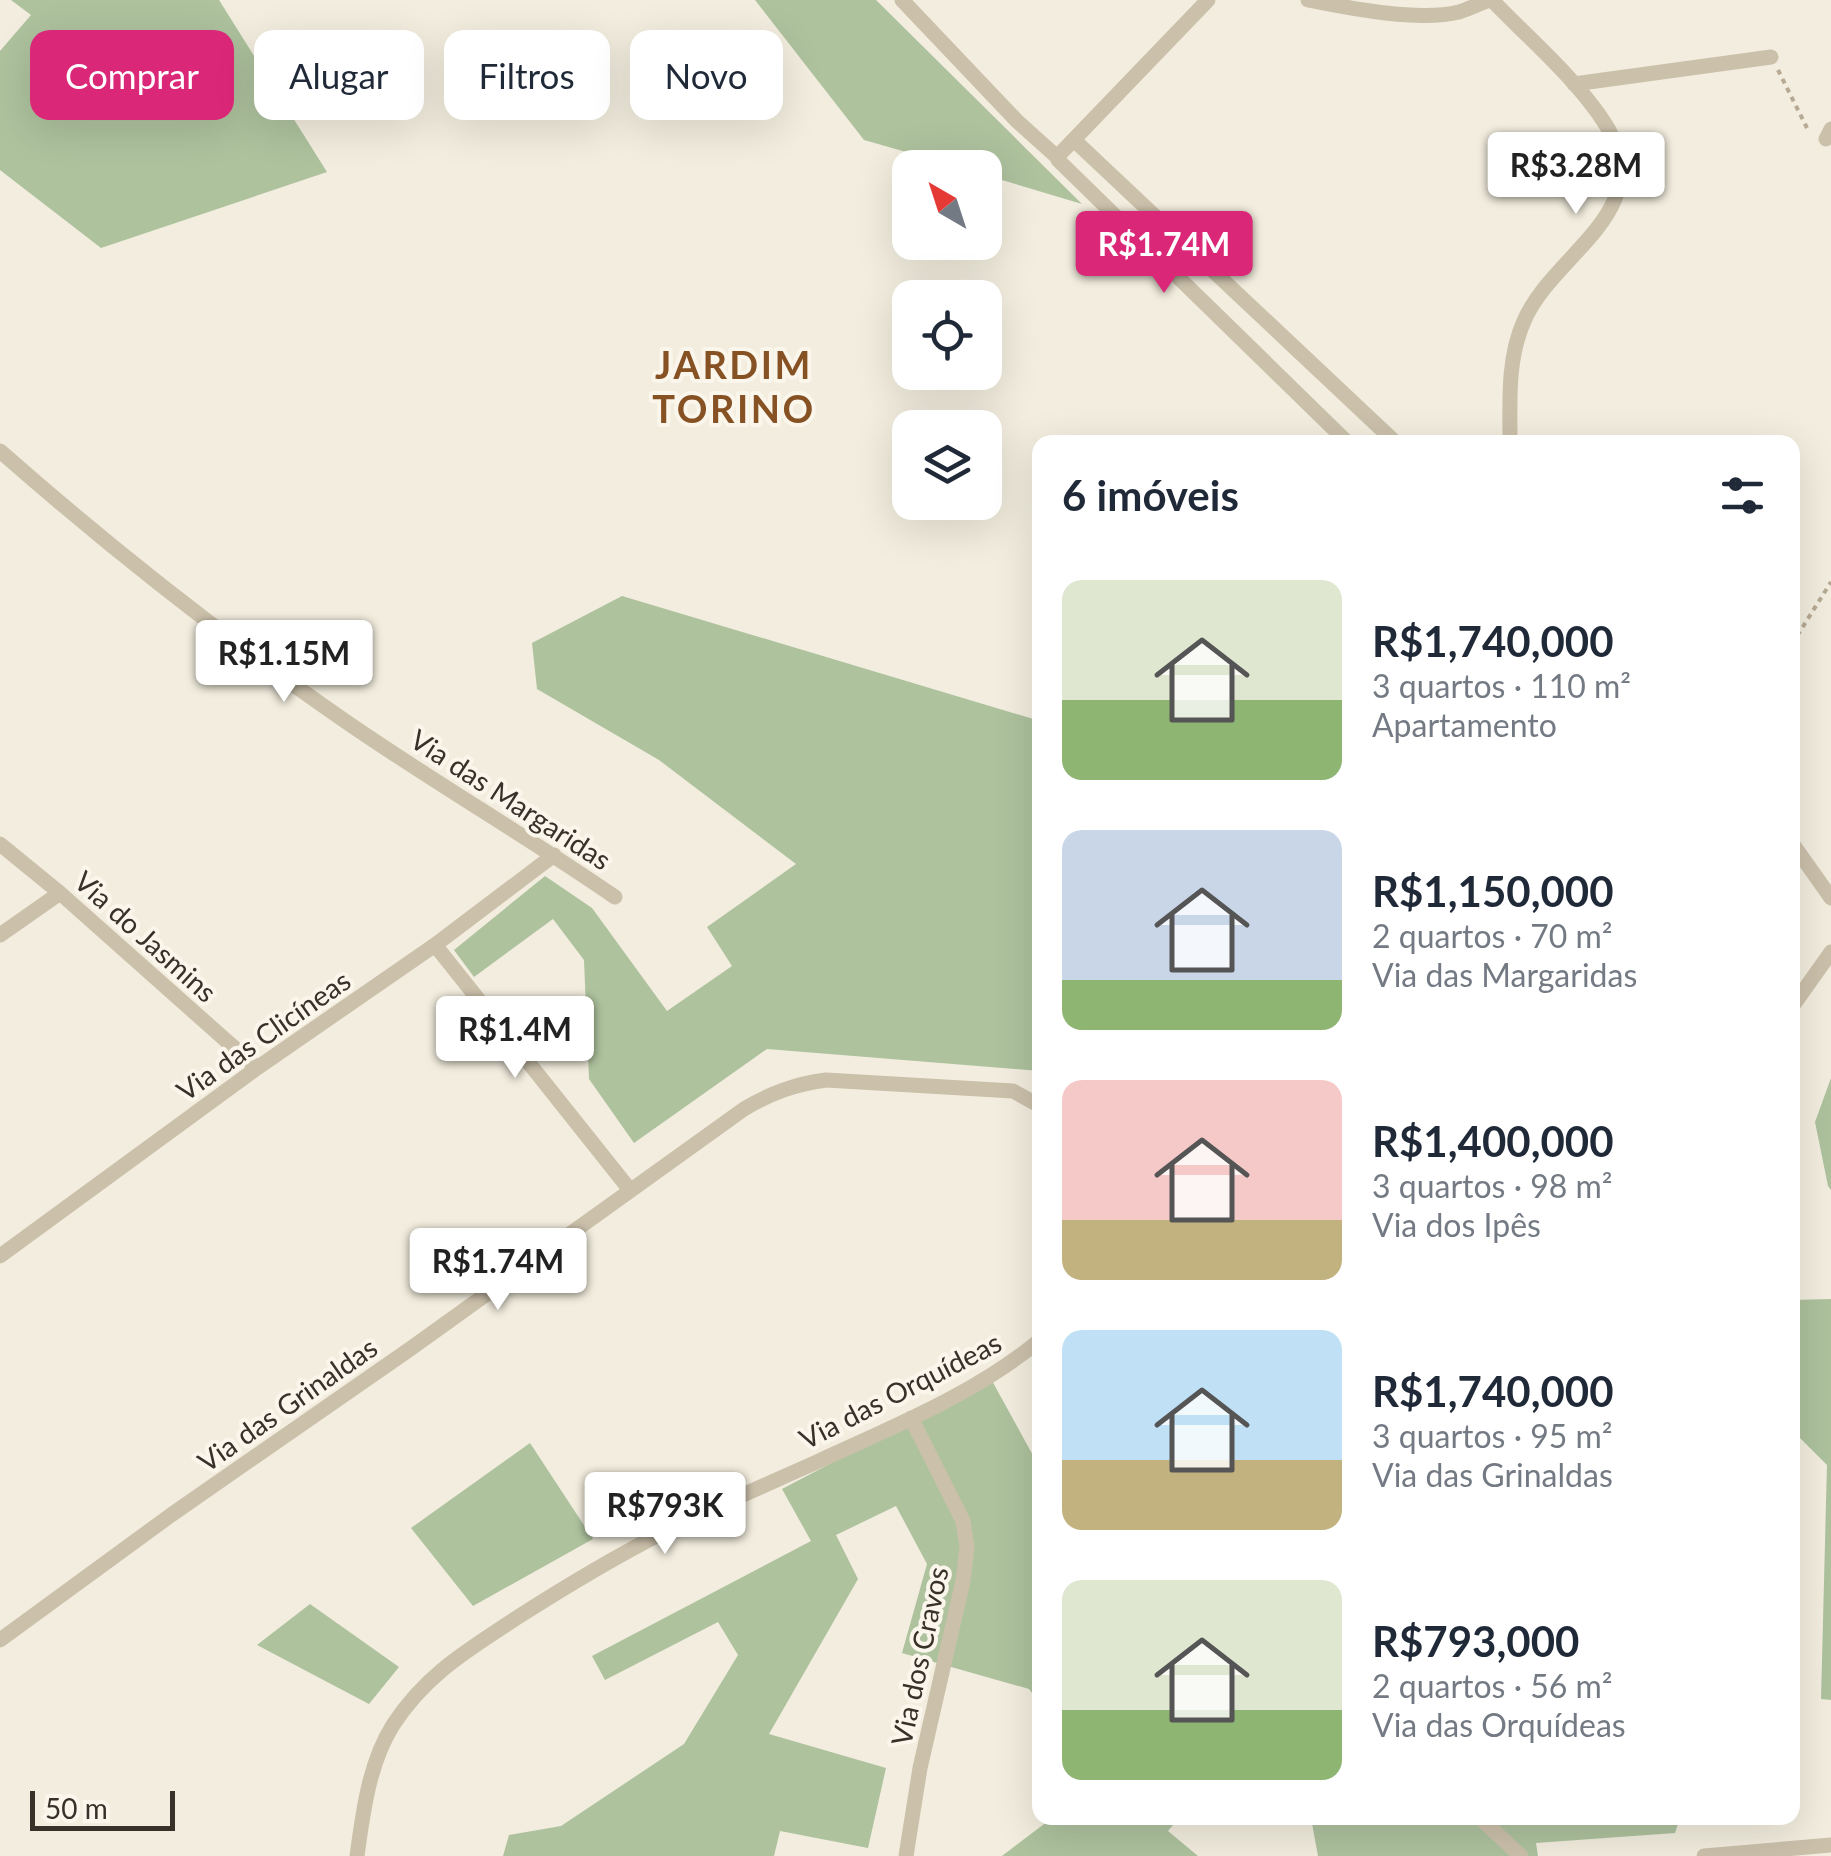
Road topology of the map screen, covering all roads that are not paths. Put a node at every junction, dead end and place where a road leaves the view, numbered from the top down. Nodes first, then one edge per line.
1 (902, 0) edge
2 (1208, 0) edge
3 (1308, 0) edge
4 (1338, 0) edge
5 (1490, 0) edge
6 (1354, 9) junction
7 (1771, 57) road end
8 (1574, 84) junction
9 (1074, 140) junction
10 (1057, 157) junction
11 (1340, 435) edge
12 (1389, 435) edge
13 (1510, 435) edge
14 (0, 451) edge
15 (0, 844) edge
16 (1800, 854) edge
17 (554, 855) junction
18 (60, 893) junction
19 (615, 898) dead end
20 (1831, 898) edge
21 (0, 934) edge
22 (435, 945) junction
23 (1831, 952) edge
24 (1800, 997) edge
25 (256, 1068) junction
26 (1032, 1102) edge
27 (630, 1190) junction
28 (0, 1256) edge
29 (1032, 1347) edge
30 (911, 1418) junction
31 (0, 1640) edge
32 (1487, 1825) edge
33 (1831, 1845) edge
34 (357, 1856) edge
35 (906, 1856) edge
36 (1520, 1856) edge
37 (1704, 1856) edge

1 - 10 street
2 - 9 street
3 - 6 street
4 - 6 street
5 - 6 street
5 - 8 street
7 - 8 street
8 - 13 street
9 - 10 street
9 - 12 street
10 - 11 street
14 - 17 street, Via das Margaridas
15 - 18 street, Via do Jasmins
16 - 20 street
17 - 19 street, Via das Margaridas
17 - 22 street, Via das Clicíneas
18 - 21 street
18 - 25 street, Via do Jasmins
22 - 25 street, Via das Clicíneas
22 - 27 street
23 - 24 street
25 - 28 street, Via das Clicíneas
26 - 27 street, Via das Grinaldas
27 - 31 street, Via das Grinaldas
29 - 30 street, Via das Orquídeas
30 - 34 street, Via das Orquídeas
30 - 35 street, Via dos Cravos
32 - 36 street
33 - 37 street

